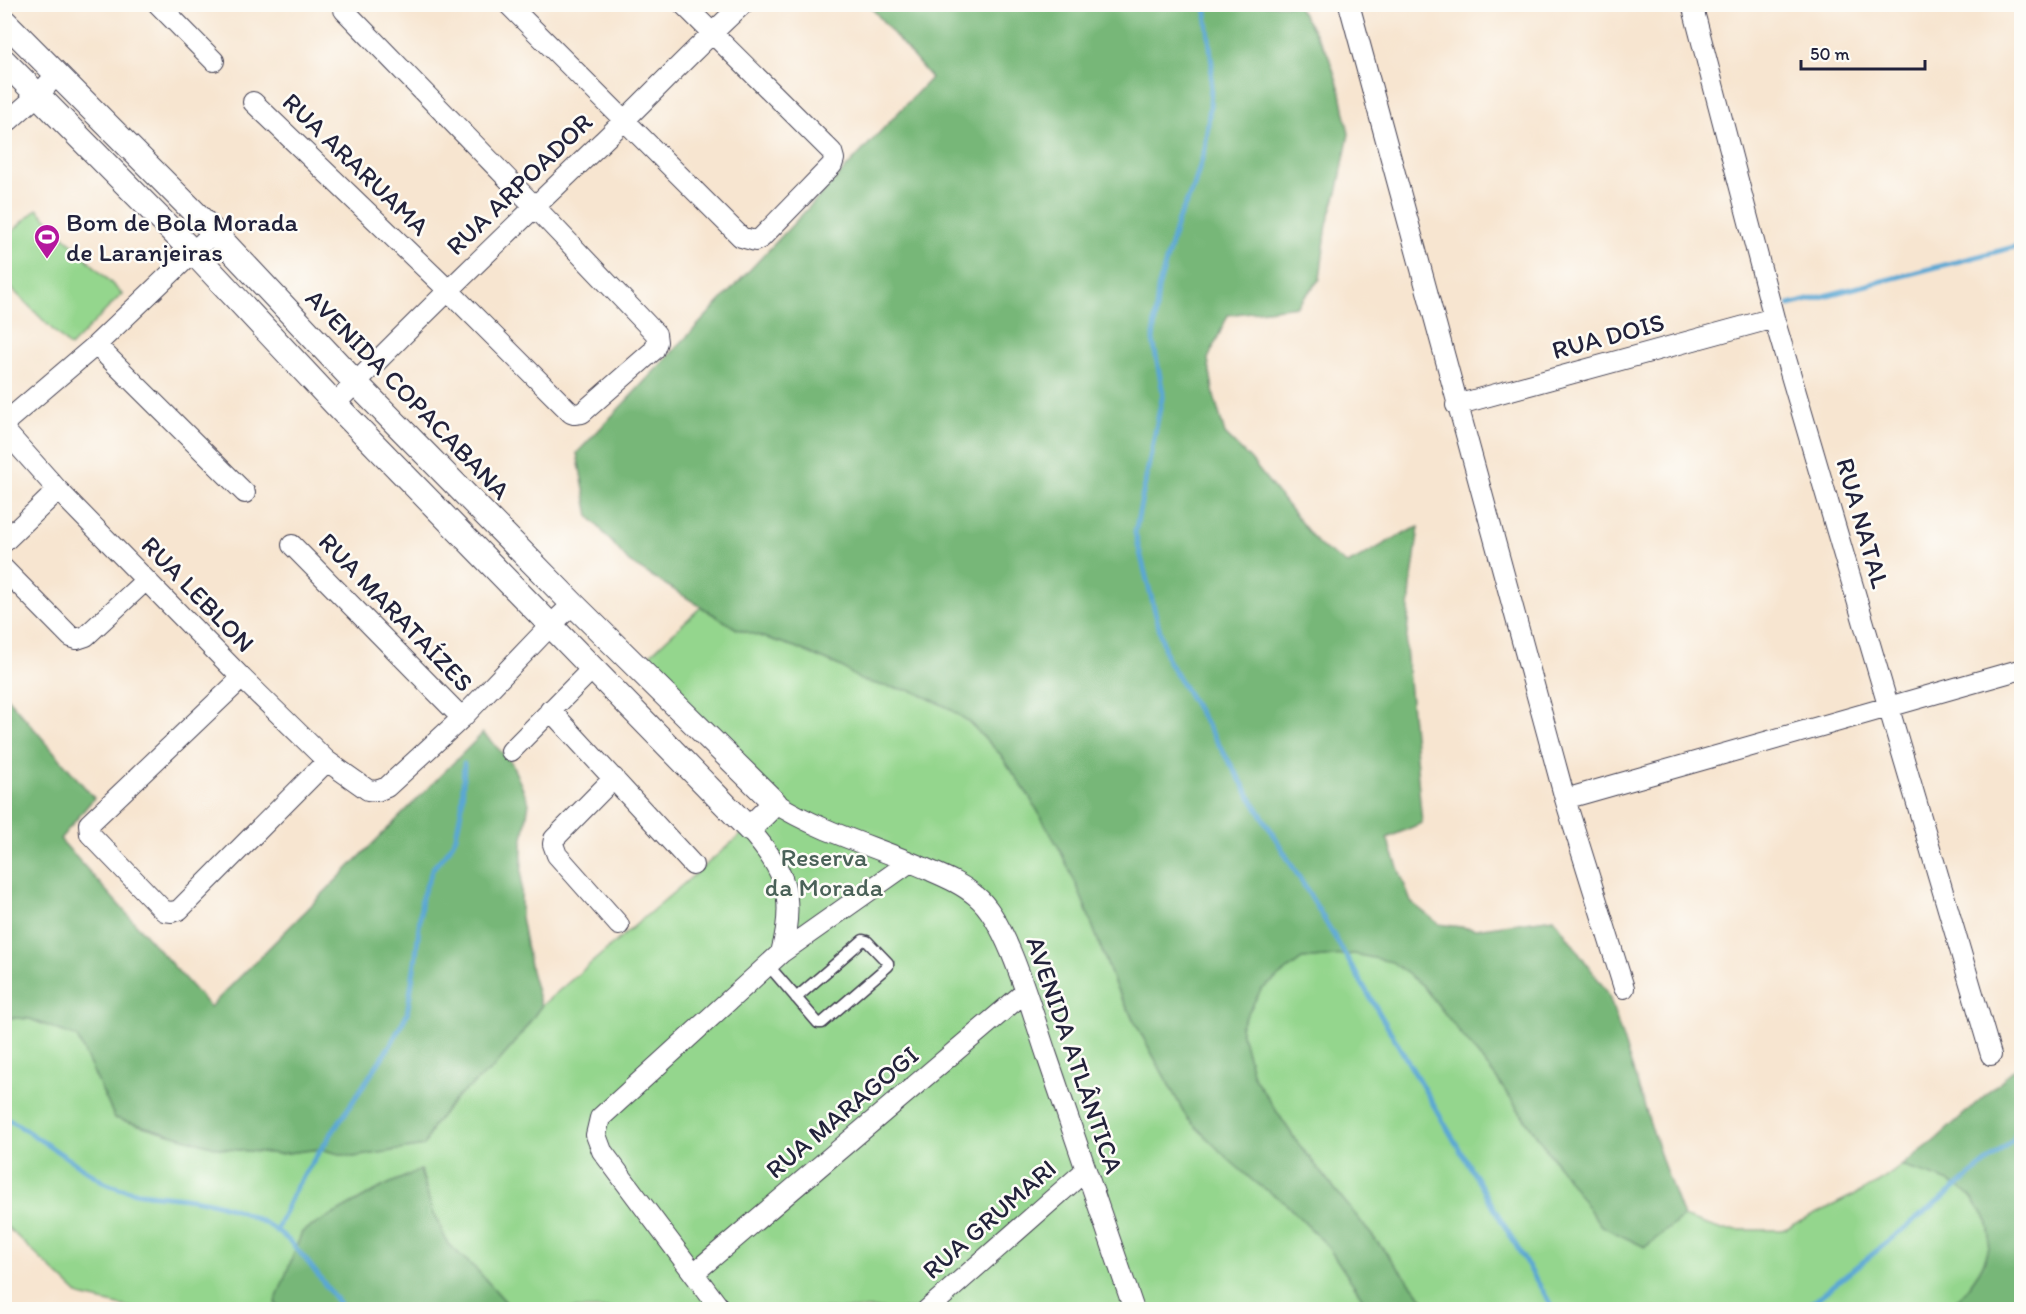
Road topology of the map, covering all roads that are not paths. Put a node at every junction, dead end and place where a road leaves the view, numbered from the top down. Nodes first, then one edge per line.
1 (158, 4) edge
2 (508, 4) edge
3 (683, 4) edge
4 (743, 4) edge
5 (1349, 4) edge
6 (1692, 4) edge
7 (344, 10) dead end
8 (4, 21) edge
9 (711, 33) junction
10 (214, 61) dead end
11 (4, 62) edge
12 (58, 73) junction
13 (38, 94) junction
14 (253, 102) dead end
15 (624, 120) junction
16 (4, 125) edge
17 (535, 207) junction
18 (214, 232) junction
19 (193, 252) junction
20 (448, 290) junction
21 (1774, 318) junction
22 (96, 345) junction
23 (356, 383) junction
24 (335, 404) junction
25 (1456, 405) junction
26 (58, 490) junction
27 (245, 493) dead end
28 (4, 542) edge
29 (292, 545) dead end
30 (4, 569) edge
31 (146, 580) junction
32 (573, 604) junction
33 (550, 626) junction
34 (592, 668) junction
35 (2022, 669) edge
36 (242, 678) junction
37 (1888, 705) junction
38 (550, 710) junction
39 (462, 718) junction
40 (512, 751) dead end
41 (327, 761) junction
42 (614, 778) junction
43 (1565, 799) junction
44 (775, 803) junction
45 (748, 829) junction
46 (910, 862) junction
47 (693, 865) dead end
48 (619, 925) dead end
49 (775, 959) junction
50 (1624, 988) dead end
51 (1024, 992) junction
52 (796, 998) junction
53 (1991, 1055) dead end
54 (1086, 1170) junction
55 (694, 1273) junction
56 (721, 1310) edge
57 (927, 1310) edge
58 (1134, 1310) edge

1 - 10 street
2 - 15 street
3 - 9 street
4 - 9 street, RUA ARPOADOR
5 - 25 street
6 - 21 street, RUA NATAL
7 - 17 street
8 - 12 street, AVENIDA COPACABANA
9 - 15 street, RUA ARPOADOR
9 - 15 street
11 - 13 street
12 - 13 street
12 - 18 street, AVENIDA COPACABANA
13 - 16 street
13 - 19 street
14 - 20 street, RUA ARARUAMA
15 - 17 street, RUA ARPOADOR
17 - 20 street, RUA ARPOADOR
17 - 20 street, RUA ARARUAMA
18 - 19 street, RUA LEBLON
18 - 23 street, AVENIDA COPACABANA
19 - 22 street, RUA LEBLON
19 - 24 street
20 - 23 street, RUA ARPOADOR
21 - 25 street, RUA DOIS
21 - 37 street, RUA NATAL
22 - 26 street, RUA LEBLON
22 - 27 street
23 - 24 street, RUA ARPOADOR
23 - 32 street, AVENIDA COPACABANA
24 - 33 street
25 - 43 street
26 - 28 street
26 - 31 street, RUA LEBLON
29 - 39 street, RUA MARATAÍZES
30 - 31 street
31 - 36 street, RUA LEBLON
32 - 33 street, RUA LEBLON
32 - 44 street, AVENIDA COPACABANA
33 - 34 street
33 - 39 street, RUA LEBLON
34 - 38 street
34 - 45 street
35 - 37 street
36 - 41 street, RUA LEBLON
36 - 41 street
37 - 43 street
37 - 53 street, RUA NATAL
38 - 40 street
38 - 42 street
39 - 41 street, RUA LEBLON
42 - 47 street
42 - 48 street
43 - 50 street
44 - 45 street
44 - 46 street, AVENIDA ATLÂNTICA
45 - 49 street
46 - 49 street
46 - 51 street, AVENIDA ATLÂNTICA
49 - 52 lane
49 - 55 street
51 - 54 street, AVENIDA ATLÂNTICA
51 - 55 street, RUA MARAGOGI
52 - 52 lane
54 - 57 street, RUA GRUMARI
54 - 58 street, AVENIDA ATLÂNTICA
55 - 56 street

